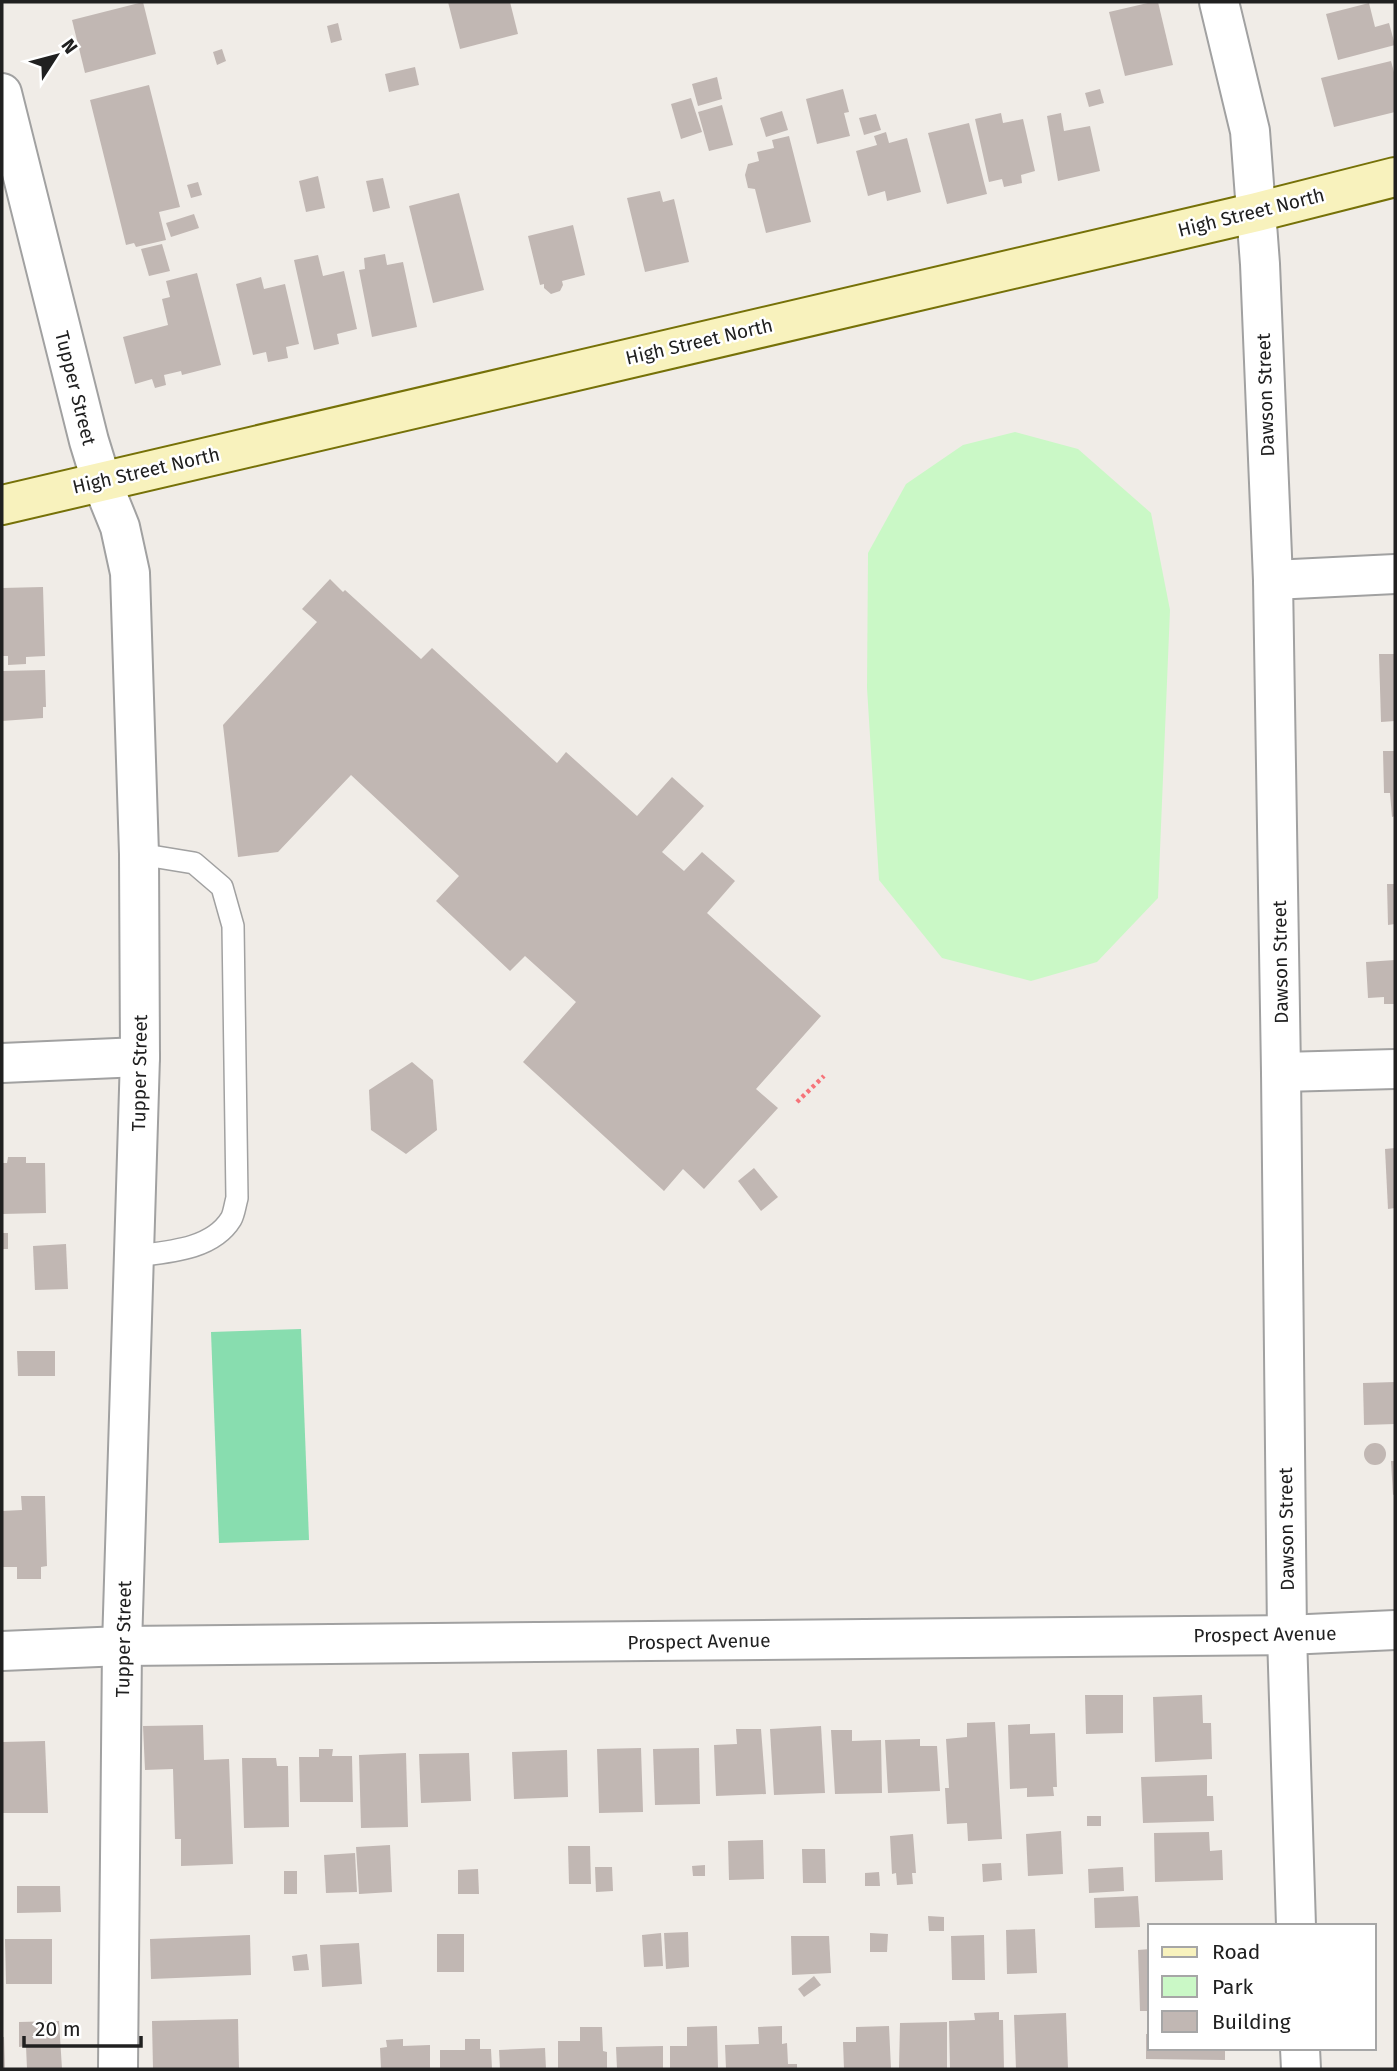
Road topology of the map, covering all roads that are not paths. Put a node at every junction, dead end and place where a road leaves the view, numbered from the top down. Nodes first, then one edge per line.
1 (1219, 2) edge
2 (2, 93) edge
3 (1395, 177) edge
4 (1257, 212) junction
5 (101, 480) junction
6 (2, 505) edge
7 (1395, 574) edge
8 (1273, 580) junction
9 (139, 854) junction
10 (140, 1057) junction
11 (2, 1063) edge
12 (1395, 1069) edge
13 (1282, 1072) junction
14 (135, 1256) junction
15 (1395, 1630) edge
16 (1287, 1635) junction
17 (122, 1646) junction
18 (2, 1651) edge
19 (1296, 1924) edge
20 (1300, 2050) edge
21 (118, 2069) edge
22 (1301, 2069) edge

1 - 4 street, Dawson Street
2 - 5 street, Tupper Street
3 - 4 main road, High Street North
4 - 5 main road, High Street North
4 - 8 street, Dawson Street
5 - 6 main road, High Street North
5 - 9 street, Tupper Street
7 - 8 street
8 - 13 street, Dawson Street
9 - 10 street, Tupper Street
9 - 14 lane
10 - 11 street
10 - 14 street, Tupper Street
12 - 13 street
13 - 16 street, Dawson Street
14 - 17 street, Tupper Street
15 - 16 street, Prospect Avenue
16 - 17 street, Prospect Avenue
16 - 19 street, Dawson Street
17 - 18 street, Prospect Avenue
17 - 21 street, Tupper Street
20 - 22 street

